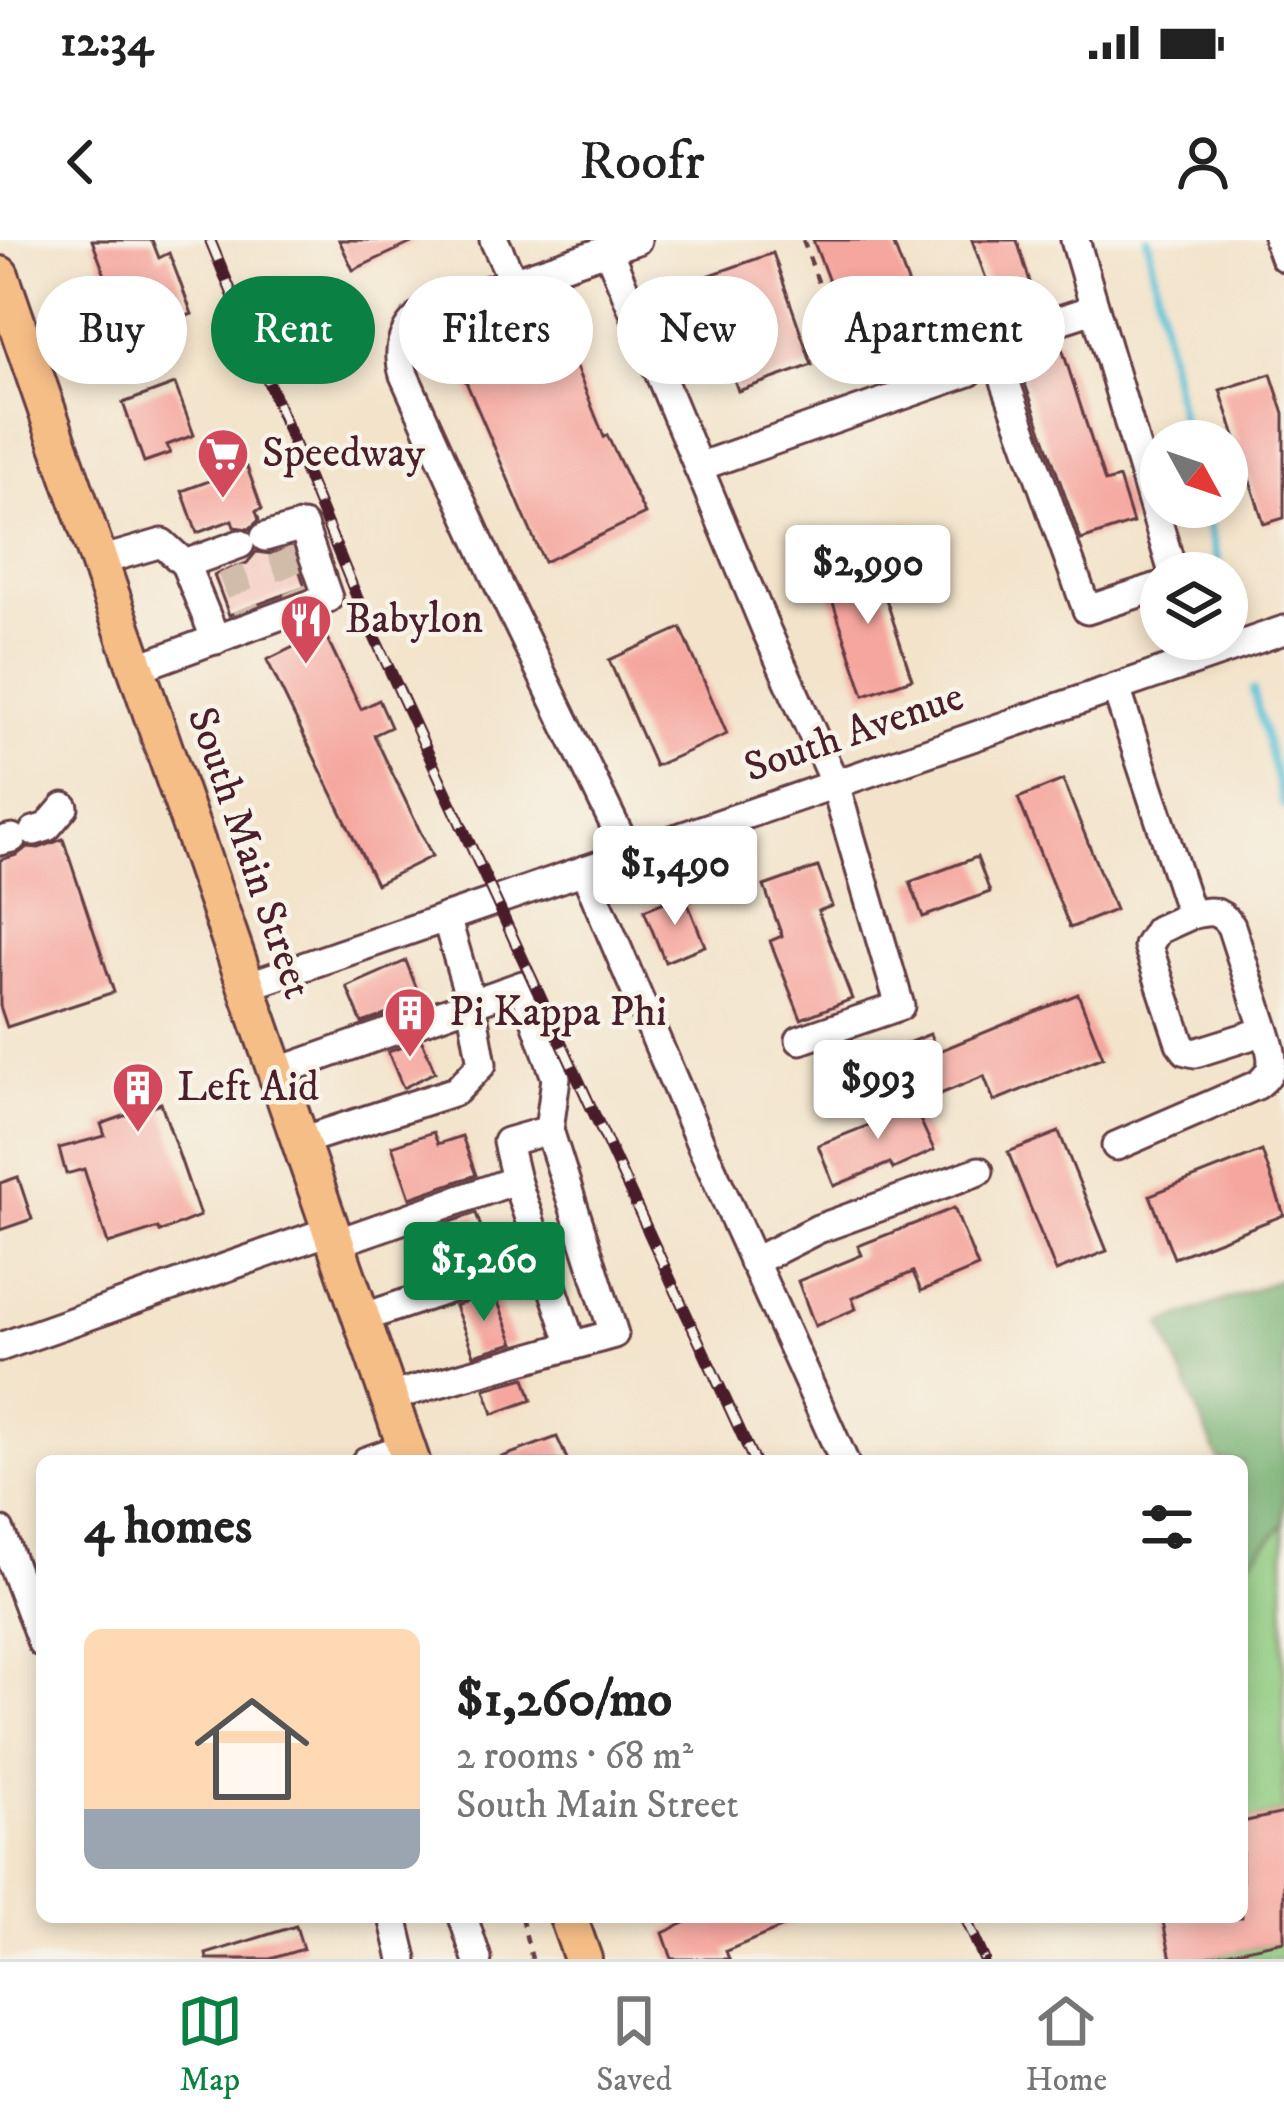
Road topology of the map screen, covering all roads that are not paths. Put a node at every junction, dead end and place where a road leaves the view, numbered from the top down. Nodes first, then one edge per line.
1 (494, 240) edge
2 (637, 240) edge
3 (1075, 240) edge
4 (1277, 240) edge
5 (608, 250) junction
6 (1284, 257) edge
7 (0, 275) edge
8 (511, 276) edge
9 (534, 276) edge
10 (1094, 309) junction
11 (6, 313) edge
12 (408, 384) edge
13 (934, 384) edge
14 (698, 467) junction
15 (1167, 552) edge
16 (100, 562) junction
17 (185, 564) junction
18 (1140, 593) edge
19 (1284, 630) edge
20 (1248, 638) edge
21 (216, 640) junction
22 (1174, 660) edge
23 (137, 668) junction
24 (1116, 688) junction
25 (835, 784) junction
26 (64, 807) dead end
27 (16, 836) edge
28 (629, 855) junction
29 (584, 871) junction
30 (1191, 915) junction
31 (446, 916) junction
32 (248, 986) junction
33 (471, 1003) junction
34 (1265, 1031) junction
35 (800, 1040) dead end
36 (277, 1072) junction
37 (549, 1130) junction
38 (301, 1141) junction
39 (1116, 1146) dead end
40 (979, 1171) dead end
41 (516, 1180) junction
42 (334, 1237) junction
43 (543, 1256) junction
44 (753, 1262) junction
45 (362, 1318) junction
46 (572, 1345) junction
47 (0, 1347) edge
48 (389, 1397) junction
49 (409, 1454) edge
50 (841, 1455) edge
51 (0, 1531) edge
52 (36, 1626) edge
53 (395, 1923) edge
54 (466, 1923) edge
55 (404, 1959) edge
56 (477, 1959) edge

1 - 8 street
2 - 5 street
3 - 10 street
4 - 6 street
5 - 9 street
5 - 14 street
7 - 11 main road, South Main Street
10 - 15 street
10 - 18 street
11 - 16 main road, South Main Street
12 - 28 street
13 - 14 street
14 - 25 street
16 - 17 street
16 - 23 main road, South Main Street
17 - 21 street
17 - 21 street
19 - 20 street, South Avenue
21 - 23 street
22 - 24 street, South Avenue
23 - 32 main road, South Main Street
24 - 25 street, South Avenue
24 - 30 street
25 - 28 street, South Avenue
25 - 35 street
26 - 27 street
28 - 29 street, South Avenue
29 - 31 street, South Avenue
29 - 44 street
30 - 34 street
30 - 34 street
31 - 32 street, South Avenue
31 - 33 street
32 - 36 main road, South Main Street
33 - 36 street
33 - 37 street
33 - 38 street
34 - 39 street
36 - 38 main road, South Main Street
37 - 41 street
37 - 46 street
38 - 42 main road, South Main Street
40 - 44 street
41 - 42 street
41 - 43 street
42 - 45 main road, South Main Street
42 - 47 street
43 - 45 street
43 - 46 street
44 - 50 street
45 - 48 main road, South Main Street
46 - 48 street
48 - 49 main road, South Main Street
51 - 52 street
53 - 55 street
54 - 56 street

